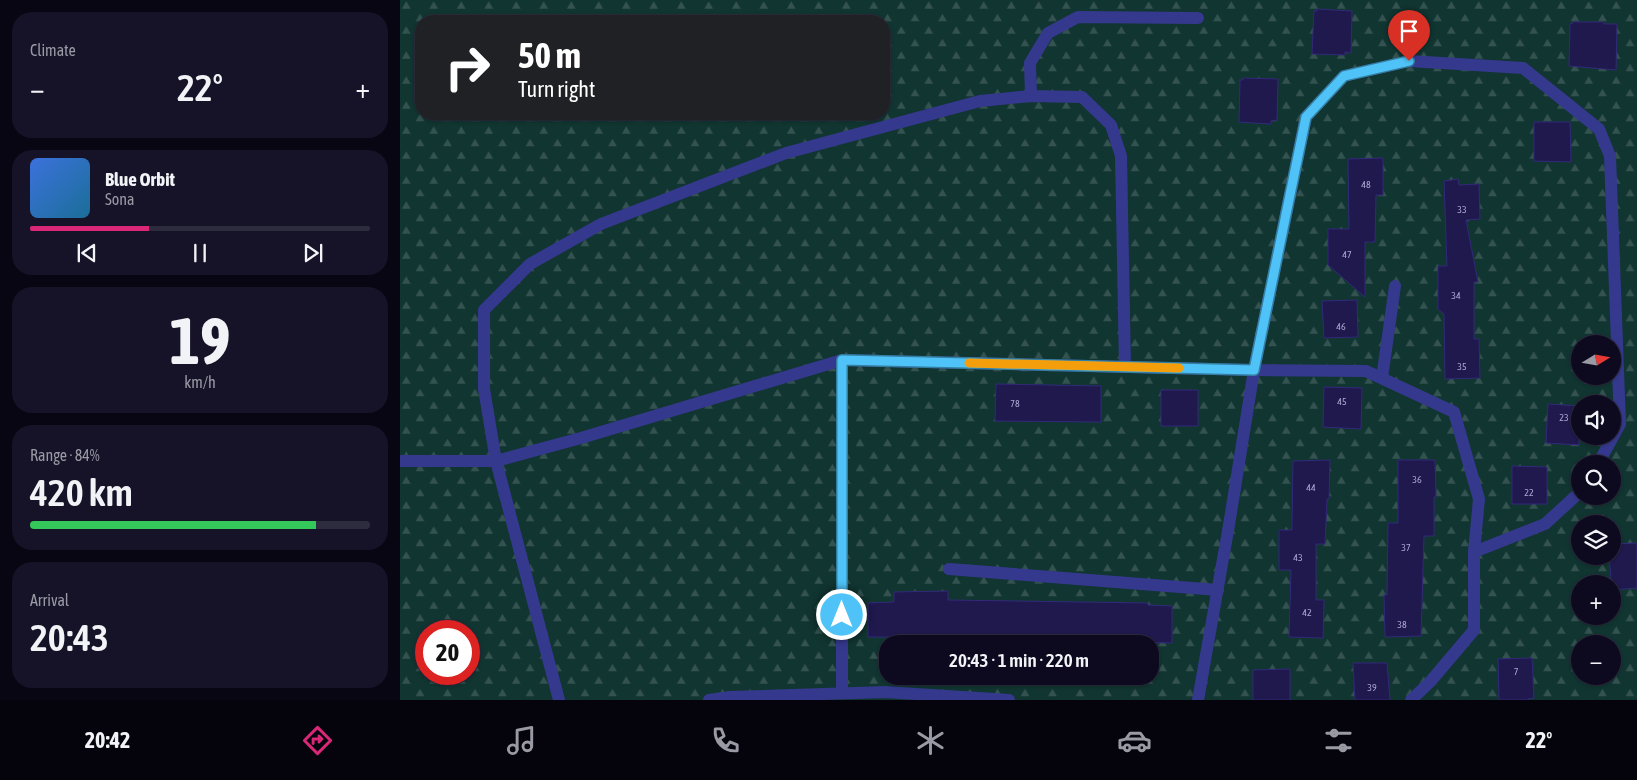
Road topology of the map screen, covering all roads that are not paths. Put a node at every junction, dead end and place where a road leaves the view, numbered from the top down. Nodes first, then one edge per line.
1 (1198, 18) dead end
2 (1031, 96) junction
3 (1395, 286) dead end
4 (842, 360) junction
5 (1125, 367) junction
6 (1254, 370) junction
7 (1382, 378) junction
8 (1603, 455) edge
9 (400, 461) edge
10 (496, 461) junction
11 (1571, 500) edge
12 (1474, 552) junction
13 (949, 570) dead end
14 (1218, 590) junction
15 (842, 693) junction
16 (559, 700) edge
17 (709, 700) edge
18 (1009, 700) edge
19 (1198, 700) edge
20 (1411, 700) edge

1 - 2 lane
2 - 5 lane
2 - 10 lane
3 - 7 lane
4 - 5 lane
4 - 10 lane
4 - 15 lane
5 - 6 lane
6 - 7 lane
6 - 8 lane
6 - 14 lane
7 - 12 lane
9 - 10 lane
10 - 16 lane
11 - 12 lane
12 - 20 lane
13 - 14 lane
14 - 19 lane
15 - 17 lane
15 - 18 lane

